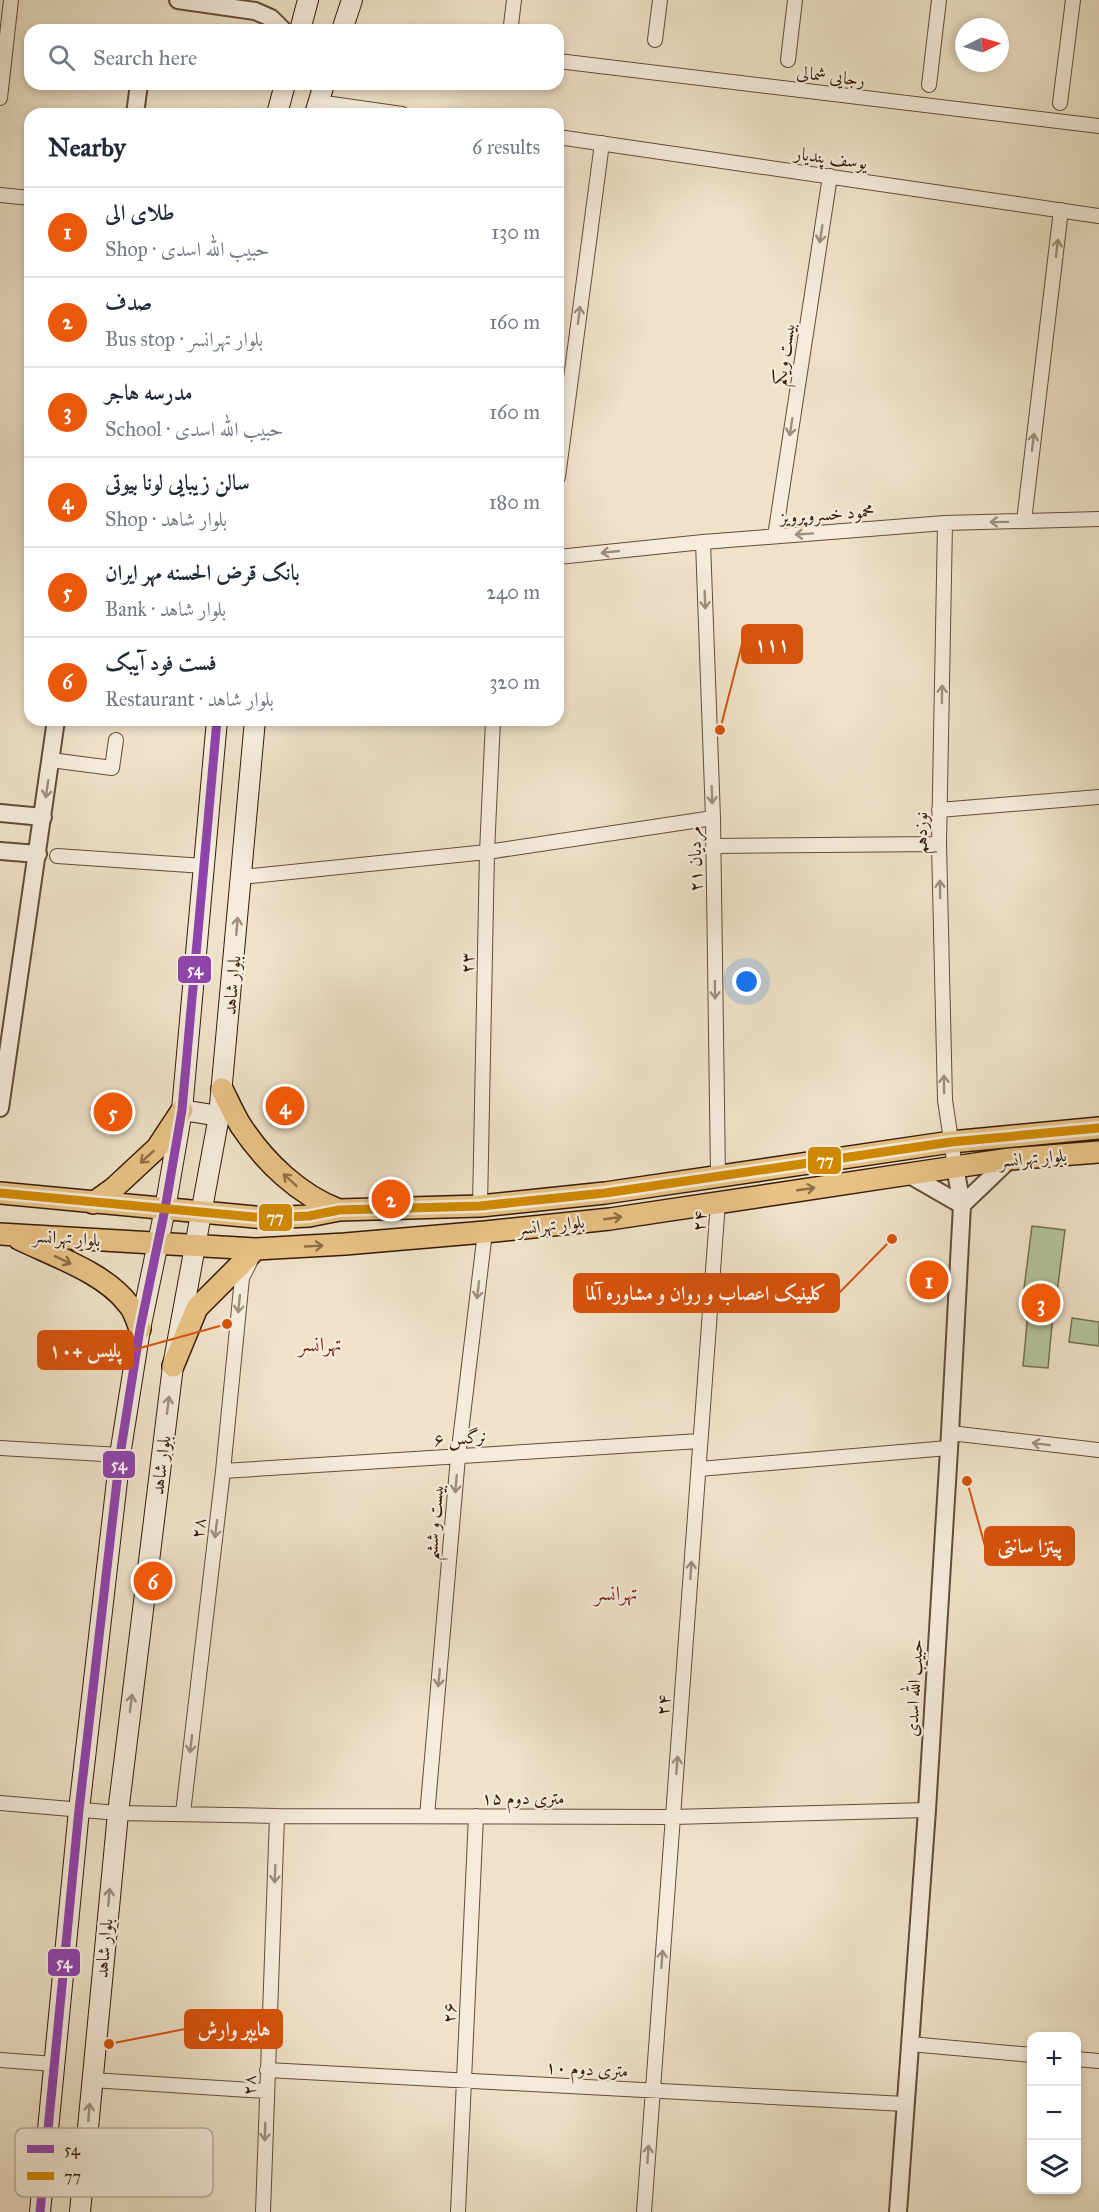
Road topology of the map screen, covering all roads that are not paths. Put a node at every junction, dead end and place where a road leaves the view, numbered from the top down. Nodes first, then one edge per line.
1 (11, 0) edge
2 (178, 0) edge
3 (308, 0) edge
4 (352, 0) edge
5 (514, 0) edge
6 (660, 0) edge
7 (795, 0) edge
8 (939, 0) edge
9 (1073, 0) edge
10 (277, 24) edge
11 (302, 24) edge
12 (344, 24) edge
13 (511, 24) edge
14 (655, 40) dead end
15 (788, 60) dead end
16 (564, 62) edge
17 (929, 85) dead end
18 (139, 90) edge
19 (283, 90) edge
20 (0, 98) edge
21 (319, 100) edge
22 (1060, 103) dead end
23 (136, 108) edge
24 (279, 108) edge
25 (353, 108) edge
26 (1099, 126) edge
27 (564, 138) edge
28 (602, 143) junction
29 (830, 176) junction
30 (0, 195) edge
31 (24, 197) edge
32 (1061, 210) junction
33 (1099, 216) edge
34 (564, 431) edge
35 (1099, 519) edge
36 (1024, 521) junction
37 (945, 523) junction
38 (775, 536) junction
39 (703, 542) junction
40 (564, 556) edge
41 (56, 726) edge
42 (216, 726) edge
43 (255, 726) edge
44 (493, 726) edge
45 (116, 740) dead end
46 (51, 760) junction
47 (1099, 797) edge
48 (939, 810) junction
49 (0, 813) edge
50 (44, 817) junction
51 (712, 818) junction
52 (939, 844) junction
53 (713, 846) junction
54 (0, 851) edge
55 (487, 852) junction
56 (38, 854) junction
57 (57, 856) dead end
58 (204, 867) junction
59 (242, 878) junction
60 (222, 1089) junction
61 (0, 1108) edge
62 (182, 1110) junction
63 (219, 1116) junction
64 (1099, 1128) edge
65 (982, 1139) junction
66 (951, 1142) junction
67 (926, 1146) junction
68 (1099, 1152) edge
69 (1010, 1159) junction
70 (984, 1163) junction
71 (955, 1167) junction
72 (930, 1170) junction
73 (908, 1174) junction
74 (718, 1175) junction
75 (0, 1193) edge
76 (718, 1202) junction
77 (93, 1203) junction
78 (962, 1205) junction
79 (480, 1206) junction
80 (165, 1209) junction
81 (339, 1210) junction
82 (201, 1213) junction
83 (485, 1232) junction
84 (5, 1234) edge
85 (158, 1244) junction
86 (194, 1246) junction
87 (256, 1249) junction
88 (140, 1329) junction
89 (173, 1366) junction
90 (949, 1440) junction
91 (700, 1442) junction
92 (0, 1448) edge
93 (1099, 1450) edge
94 (120, 1455) junction
95 (458, 1457) junction
96 (699, 1469) junction
97 (223, 1471) junction
98 (0, 1803) edge
99 (79, 1810) junction
100 (927, 1810) junction
101 (118, 1813) junction
102 (183, 1813) junction
103 (277, 1816) junction
104 (427, 1816) junction
105 (476, 1816) junction
106 (673, 1817) junction
107 (910, 2044) junction
108 (1027, 2055) edge
109 (1081, 2059) edge
110 (0, 2060) edge
111 (1099, 2061) edge
112 (55, 2064) junction
113 (267, 2070) junction
114 (92, 2080) junction
115 (464, 2081) junction
116 (266, 2091) junction
117 (653, 2091) junction
118 (905, 2104) junction
119 (49, 2128) edge
120 (88, 2128) edge
121 (42, 2197) edge
122 (81, 2197) edge
123 (40, 2212) edge
124 (80, 2212) edge
125 (263, 2212) edge
126 (458, 2212) edge
127 (644, 2212) edge
128 (898, 2212) edge

1 - 20 street
2 - 10 street
3 - 11 main road
4 - 12 main road
5 - 13 street
6 - 14 street
7 - 15 street
8 - 17 street
9 - 22 street
16 - 26 street, رجایی شمالی
18 - 23 street
19 - 24 main road
21 - 25 street
27 - 28 street, یوسف پندیار
28 - 29 street, یوسف پندیار
34 -> 28 street
29 - 32 street, یوسف پندیار
29 -> 38 street, بیست ویکم
30 - 31 street
32 - 33 street, یوسف پندیار
36 -> 32 street
35 - 36 street, محمود خسروپرویز
36 -> 37 street, محمود خسروپرویز
37 -> 38 street, محمود خسروپرویز
48 -> 37 street, نوزدهم
38 - 39 street, محمود خسروپرویز
39 -> 40 street, محمود خسروپرویز
39 -> 51 street, ۲۱ مردیان
41 - 46 street
42 - 58 main road, بلوار شاهد
43 - 59 main road, بلوار شاهد
44 - 55 street, ۲۳
45 - 46 street
46 -> 50 street
47 - 48 street
48 - 52 street, نوزدهم
49 - 50 street
50 - 56 street
51 - 53 street, ۲۱ مردیان
51 - 55 street
52 - 53 street
66 -> 52 street, نوزدهم
53 -> 74 street, ۲۱ مردیان
54 - 56 street
55 - 59 street
55 - 79 street, ۲۳
56 - 61 street
57 - 58 street
58 - 62 main road, بلوار شاهد
60 -> 59 main road, بلوار شاهد
60 - 63 main road, بلوار شاهد
81 -> 60 main road
62 - 63 main road
62 -> 77 main road
62 - 80 main road, بلوار شاهد
63 - 82 main road, بلوار شاهد
64 - 65 main road, بلوار تهرانسر
65 - 66 main road, بلوار تهرانسر
65 - 70 main road
66 - 67 main road, بلوار تهرانسر
66 - 71 street, نوزدهم
67 - 72 main road
67 - 74 main road, بلوار تهرانسر
68 - 69 main road, بلوار تهرانسر
69 - 70 main road, بلوار تهرانسر
69 - 78 street
70 - 71 main road, بلوار تهرانسر
71 - 72 main road, بلوار تهرانسر
71 - 78 street, حبیب الله اسدی
72 - 73 main road, بلوار تهرانسر
76 -> 73 main road, بلوار تهرانسر
73 - 78 street
74 - 79 main road, بلوار تهرانسر
75 - 77 main road, بلوار تهرانسر
83 -> 76 main road, بلوار تهرانسر
76 - 91 street, ۲۴
77 - 80 main road, بلوار تهرانسر
78 - 90 street, حبیب الله اسدی
79 - 81 main road, بلوار تهرانسر
80 - 82 main road, بلوار تهرانسر
80 - 85 main road, بلوار شاهد
81 - 82 main road, بلوار تهرانسر
82 - 86 main road, بلوار شاهد
87 -> 83 main road, بلوار تهرانسر
83 -> 95 street, بیست و ششم
84 - 85 main road, بلوار تهرانسر
84 -> 88 main road
85 - 86 main road, بلوار تهرانسر
85 - 88 main road, بلوار شاهد
86 - 87 main road, بلوار تهرانسر
86 - 89 main road, بلوار شاهد
87 - 89 main road
87 -> 97 street, ۲۸
88 - 94 main road, بلوار شاهد
101 -> 89 main road, بلوار شاهد
93 -> 90 street
90 - 96 street
90 - 100 street, حبیب الله اسدی
91 - 95 street, نرگس ۶
91 - 96 street, ۲۴
92 - 94 street
94 - 99 main road, بلوار شاهد
95 - 97 street, نرگس ۶
95 -> 104 street, بیست و ششم
106 -> 96 street, ۲۴
97 -> 102 street, ۲۸
98 - 99 street, ۱۵ متری دوم
99 - 101 street, ۱۵ متری دوم
99 - 112 main road, بلوار شاهد
100 - 106 street, ۱۵ متری دوم
100 - 107 street, حبیب الله اسدی
101 - 102 street, ۱۵ متری دوم
114 -> 101 main road, بلوار شاهد
102 - 103 street, ۱۵ متری دوم
103 - 104 street, ۱۵ متری دوم
103 -> 113 street, ۲۸
104 - 105 street, ۱۵ متری دوم
105 - 106 street, ۱۵ متری دوم
105 - 115 street, ۲۶
117 -> 106 street, ۲۴
107 - 108 street
107 - 118 street, حبیب الله اسدی
109 - 111 street
110 - 112 street
112 - 119 main road, بلوار شاهد
113 - 115 street, ۱۰ متری دوم
113 - 116 street, ۲۸
114 - 116 street
120 -> 114 main road, بلوار شاهد
115 - 117 street, ۱۰ متری دوم
115 - 126 street, ۲۶
116 -> 125 street, ۲۸
117 - 118 street, ۱۰ متری دوم
127 -> 117 street, ۲۴
118 - 128 street, حبیب الله اسدی
121 - 123 main road, بلوار شاهد
124 -> 122 main road, بلوار شاهد

